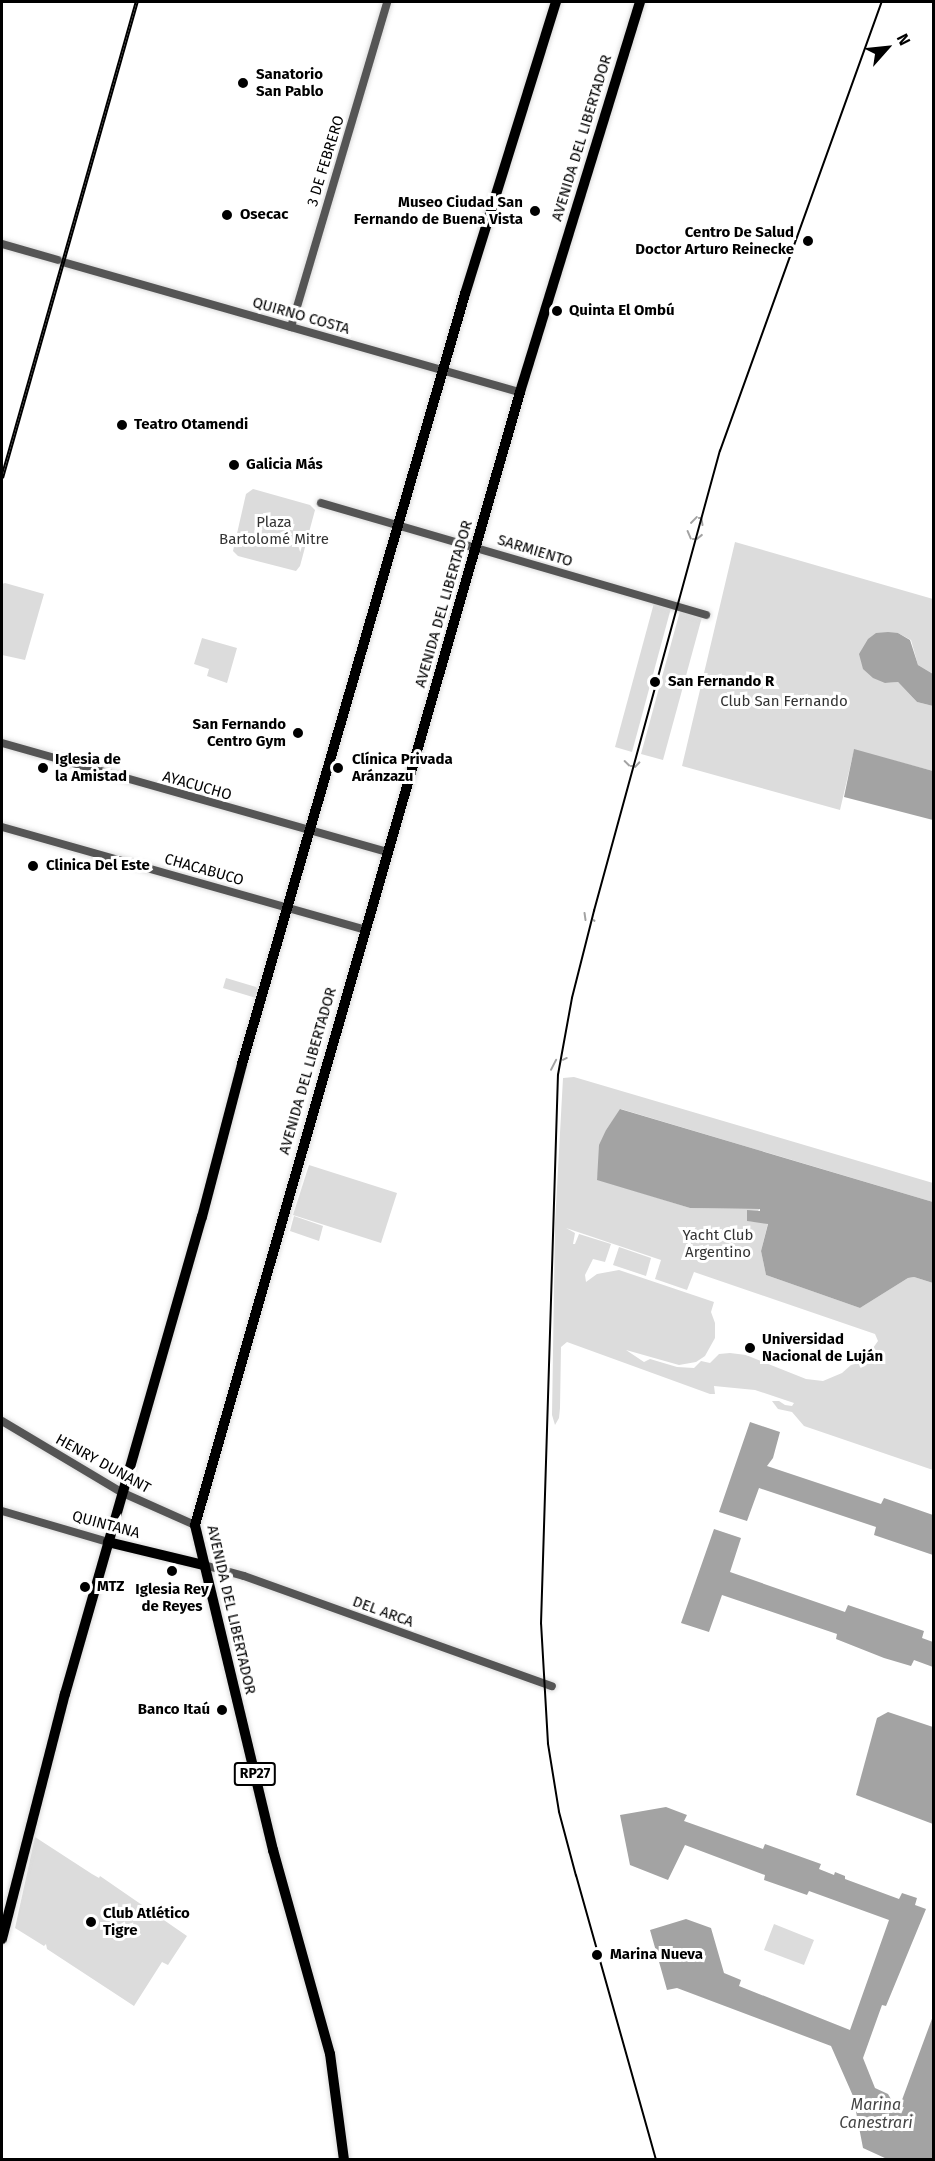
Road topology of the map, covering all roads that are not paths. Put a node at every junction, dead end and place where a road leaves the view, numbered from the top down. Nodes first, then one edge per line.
1 (387, 2) edge
2 (556, 2) edge
3 (640, 2) edge
4 (2, 244) edge
5 (291, 327) junction
6 (443, 371) junction
7 (520, 392) junction
8 (321, 503) dead end
9 (399, 526) junction
10 (476, 548) junction
11 (706, 615) dead end
12 (2, 743) edge
13 (2, 827) edge
14 (309, 830) junction
15 (387, 852) junction
16 (287, 908) junction
17 (365, 930) junction
18 (2, 1421) edge
19 (123, 1492) junction
20 (2, 1511) edge
21 (195, 1525) junction
22 (108, 1542) junction
23 (185, 1560) junction
24 (204, 1565) junction
25 (207, 1580) junction
26 (552, 1686) dead end
27 (2, 1939) edge
28 (344, 2160) edge

1 - 5 street, 3 DE FEBRERO
2 - 6 main road
3 - 7 main road, AVENIDA DEL LIBERTADOR / RP27
4 - 5 street, QUIRNO COSTA
5 - 6 street, QUIRNO COSTA
6 - 7 street, QUIRNO COSTA
6 - 9 main road
7 - 10 main road, AVENIDA DEL LIBERTADOR / RP27
8 - 9 street, SARMIENTO
9 - 10 street, SARMIENTO
9 - 14 main road
10 - 11 street, SARMIENTO
10 - 15 main road, AVENIDA DEL LIBERTADOR / RP27
12 - 14 street, AYACUCHO
13 - 16 street, CHACABUCO
14 - 15 street, AYACUCHO
14 - 16 main road
15 - 17 main road, AVENIDA DEL LIBERTADOR / RP27
16 - 17 street, CHACABUCO
16 - 19 main road
17 - 21 main road, AVENIDA DEL LIBERTADOR / RP27
18 - 19 street, HENRY DUNANT
19 - 21 street, HENRY DUNANT
19 - 22 main road
20 - 22 street, QUINTANA
21 - 23 main road, RP27
21 - 24 main road, AVENIDA DEL LIBERTADOR / RP27
22 - 23 main road, QUINTANA
22 - 27 main road
23 - 24 main road, QUINTANA
23 - 25 main road
24 - 25 main road, AVENIDA DEL LIBERTADOR / RP27
24 - 26 street, DEL ARCA
25 - 28 main road, AVENIDA DEL LIBERTADOR / RP27

